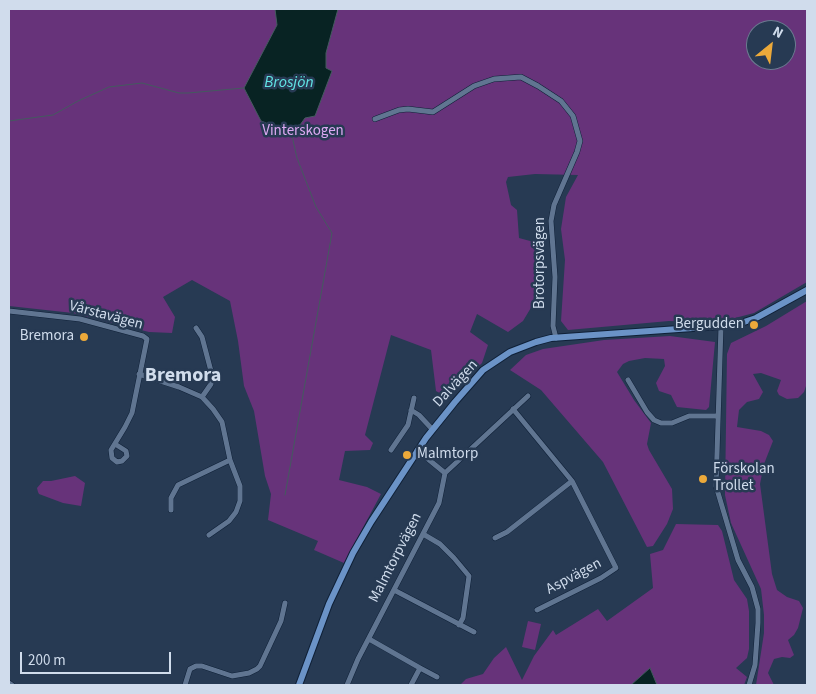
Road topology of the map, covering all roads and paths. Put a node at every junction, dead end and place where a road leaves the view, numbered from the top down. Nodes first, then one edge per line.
1 (375, 119) dead end
2 (807, 290) edge
3 (9, 311) edge
4 (721, 326) junction
5 (196, 328) dead end
6 (556, 338) junction
7 (139, 374) junction
8 (628, 380) dead end
9 (528, 396) dead end
10 (202, 397) junction
11 (414, 398) dead end
12 (513, 409) junction
13 (411, 410) junction
14 (718, 416) junction
15 (432, 429) junction
16 (115, 444) dead end
17 (391, 450) dead end
18 (417, 450) junction
19 (230, 460) junction
20 (445, 473) junction
21 (572, 481) junction
22 (170, 510) dead end
23 (423, 534) junction
24 (208, 535) dead end
25 (496, 538) dead end
26 (394, 590) junction
27 (285, 603) dead end
28 (536, 610) dead end
29 (460, 625) junction
30 (474, 632) dead end
31 (369, 639) junction
32 (420, 668) junction
33 (437, 677) dead end
34 (9, 683) edge
35 (12, 685) edge
36 (185, 685) edge
37 (299, 685) edge
38 (347, 685) edge
39 (411, 685) edge
40 (749, 685) edge

1 - 6 street, Brotorpsvägen
2 - 4 main road, Dalvägen
3 - 7 street, Vårstavägen
4 - 6 main road, Dalvägen
4 - 14 street
5 - 10 street
6 - 15 main road, Dalvägen
7 - 10 street
7 - 16 street, Vårstavägen
8 - 14 street
9 - 12 street
10 - 19 street
11 - 13 street
12 - 20 street
12 - 21 street, Aspvägen
13 - 15 street
13 - 17 street
14 - 40 street
15 - 18 main road, Dalvägen
18 - 20 street
18 - 37 main road, Dalvägen
19 - 22 street
19 - 24 street
20 - 23 street, Malmtorpvägen
21 - 25 street
21 - 28 street, Aspvägen
23 - 26 street, Malmtorpvägen
23 - 29 street
26 - 29 street
26 - 31 street, Malmtorpvägen
27 - 36 street
29 - 30 street
31 - 32 street
31 - 38 street, Malmtorpvägen
32 - 33 street
32 - 39 street
34 - 35 street

